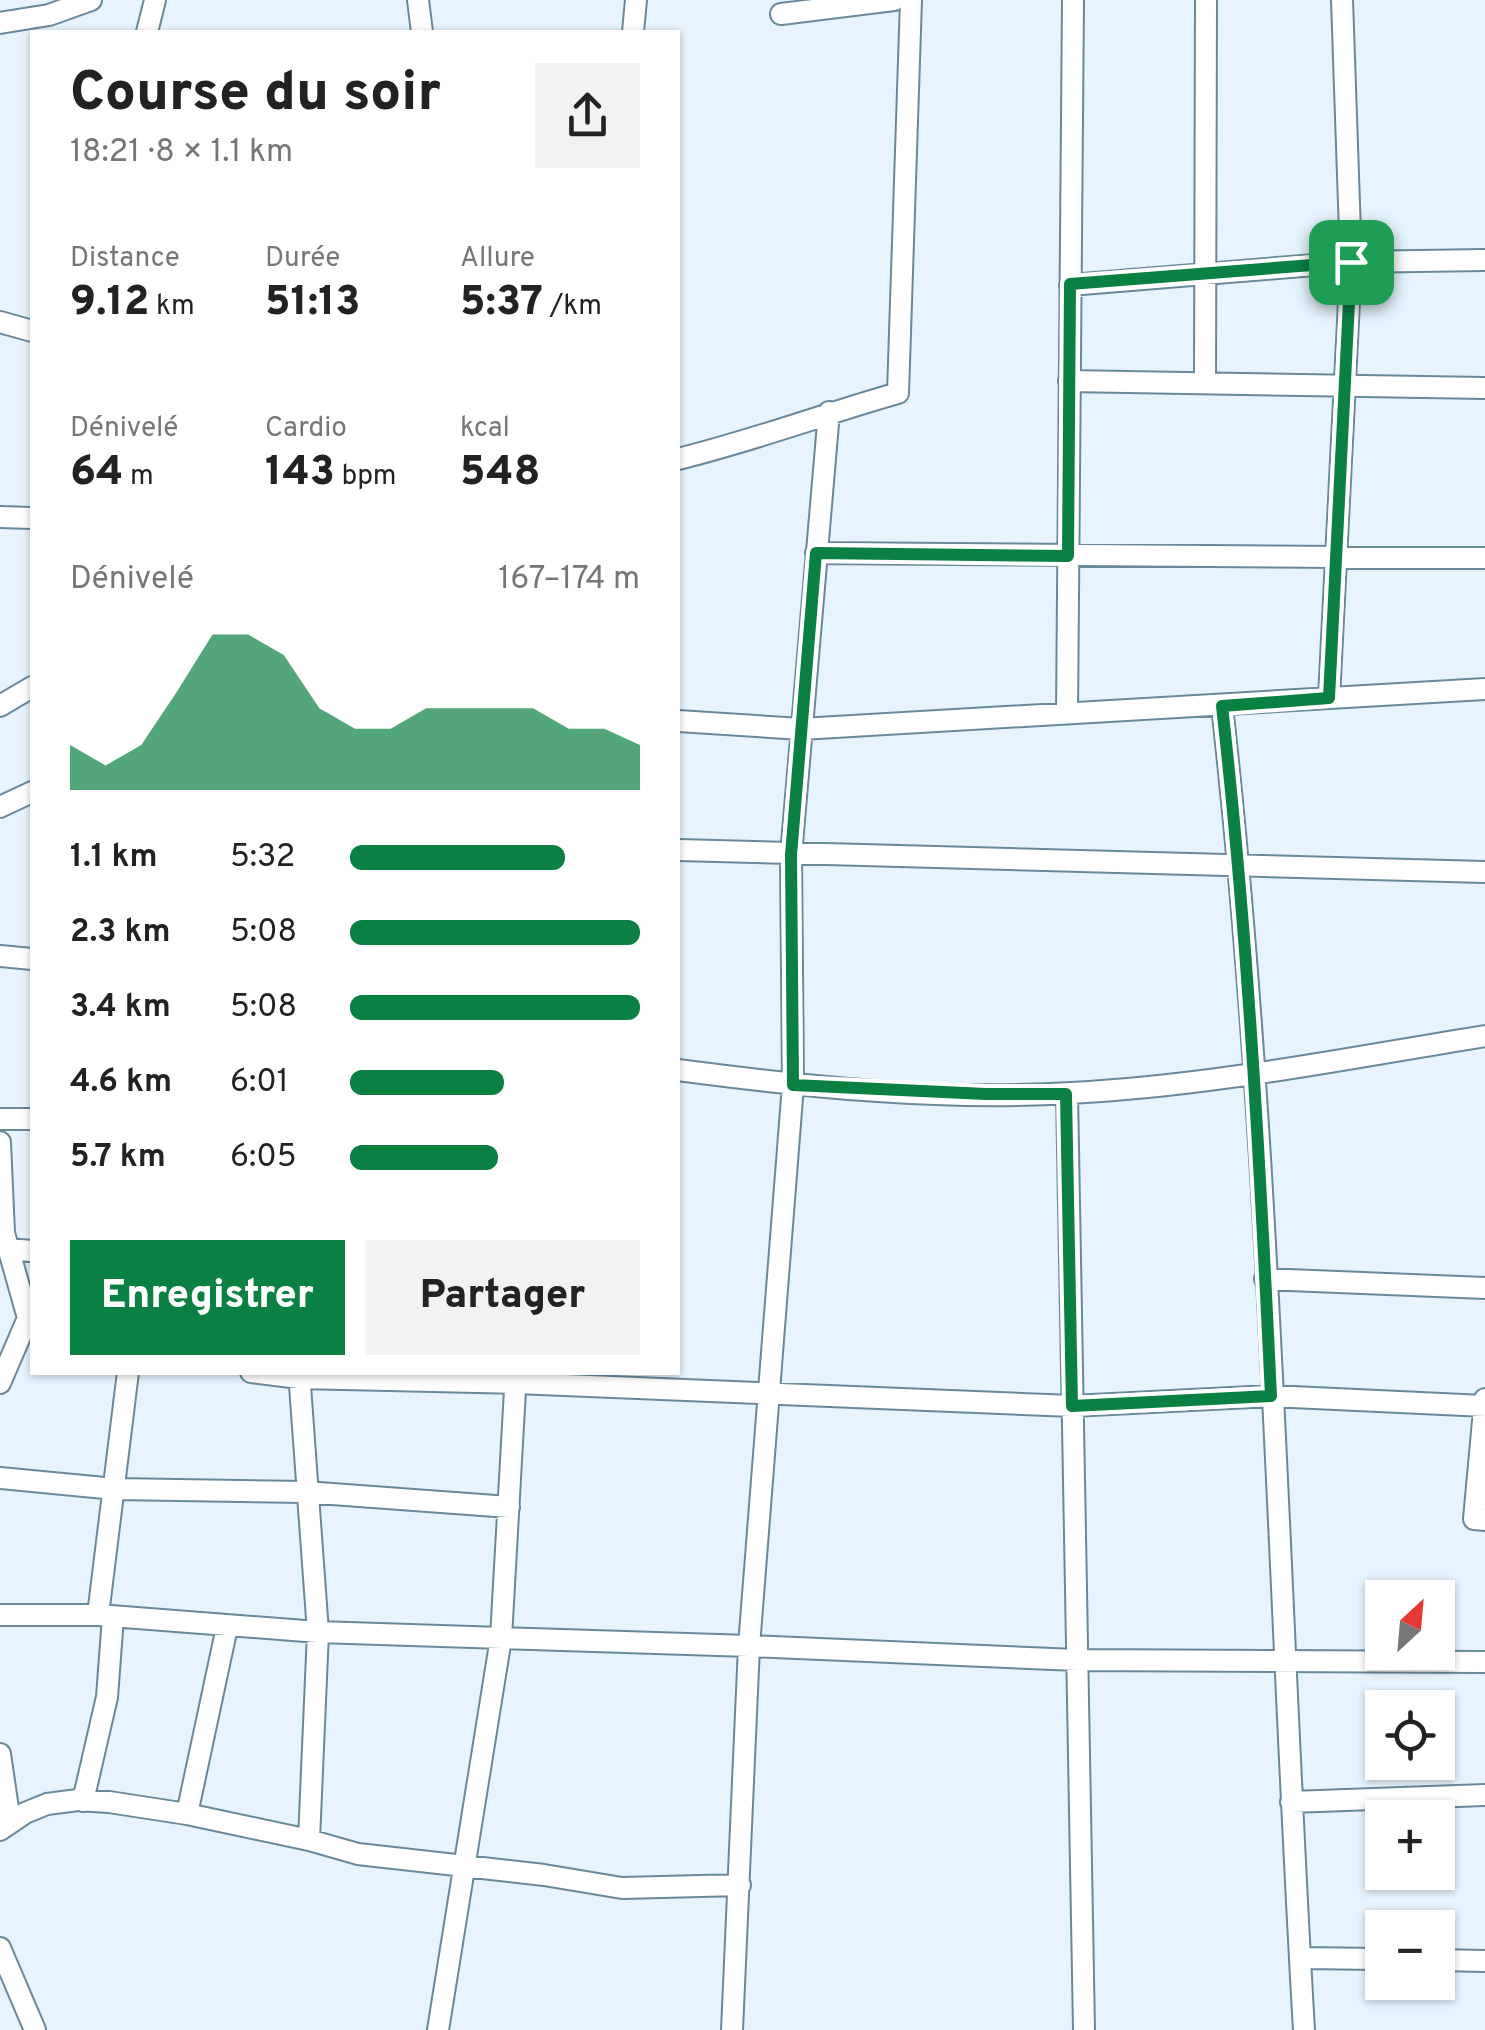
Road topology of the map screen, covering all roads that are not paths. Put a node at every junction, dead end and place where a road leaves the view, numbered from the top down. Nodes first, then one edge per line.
1 (92, 0) edge
2 (156, 0) edge
3 (418, 0) edge
4 (636, 0) edge
5 (894, 0) edge
6 (911, 0) edge
7 (1073, 0) edge
8 (1206, 0) edge
9 (1342, 0) edge
10 (780, 14) dead end
11 (0, 23) edge
12 (148, 30) edge
13 (422, 30) edge
14 (633, 30) edge
15 (1485, 260) edge
16 (1351, 262) junction
17 (1206, 272) junction
18 (1070, 284) junction
19 (0, 322) edge
20 (30, 330) edge
21 (1069, 381) junction
22 (1205, 383) junction
23 (1346, 386) junction
24 (1485, 388) edge
25 (829, 412) junction
26 (680, 459) edge
27 (0, 517) edge
28 (30, 518) edge
29 (816, 553) junction
30 (1068, 556) junction
31 (1336, 558) junction
32 (1485, 558) edge
33 (30, 687) edge
34 (1485, 689) edge
35 (1329, 698) junction
36 (0, 706) edge
37 (1222, 706) junction
38 (1066, 714) junction
39 (680, 721) edge
40 (802, 729) junction
41 (30, 793) edge
42 (0, 807) edge
43 (680, 850) edge
44 (791, 855) junction
45 (1240, 866) junction
46 (1485, 872) edge
47 (0, 956) edge
48 (30, 959) edge
49 (1485, 1036) edge
50 (680, 1070) edge
51 (1256, 1072) junction
52 (793, 1085) junction
53 (1066, 1094) junction
54 (0, 1119) edge
55 (30, 1119) edge
56 (0, 1142) edge
57 (4, 1239) edge
58 (30, 1249) edge
59 (1266, 1279) junction
60 (1485, 1288) edge
61 (30, 1319) edge
62 (128, 1375) edge
63 (299, 1375) edge
64 (1, 1377) edge
65 (516, 1378) edge
66 (768, 1393) junction
67 (1271, 1396) junction
68 (1485, 1404) edge
69 (1072, 1406) junction
70 (0, 1478) edge
71 (115, 1489) junction
72 (305, 1492) junction
73 (509, 1507) junction
74 (1485, 1520) edge
75 (0, 1614) edge
76 (105, 1616) junction
77 (228, 1627) junction
78 (318, 1632) junction
79 (501, 1638) junction
80 (748, 1646) junction
81 (1077, 1660) junction
82 (1283, 1662) junction
83 (1485, 1662) edge
84 (0, 1754) edge
85 (1485, 1795) edge
86 (83, 1800) junction
87 (1291, 1802) junction
88 (187, 1814) junction
89 (5, 1826) edge
90 (309, 1840) junction
91 (466, 1867) junction
92 (740, 1885) junction
93 (0, 1948) edge
94 (1300, 1958) junction
95 (1365, 1959) edge
96 (1455, 1960) edge
97 (1485, 1961) edge
98 (35, 2030) edge
99 (438, 2030) edge
100 (732, 2030) edge
101 (1084, 2030) edge
102 (1304, 2030) edge

1 - 11 street
2 - 12 street
3 - 13 street
4 - 14 street
5 - 10 street
6 - 25 street
7 - 18 street
8 - 17 street
9 - 16 street
15 - 16 street
16 - 17 street
16 - 23 street
17 - 18 street
17 - 22 street
18 - 21 street
19 - 20 street
21 - 22 street
21 - 30 street
22 - 23 street
23 - 24 street
23 - 31 street
25 - 26 street
25 - 29 street
27 - 28 street
29 - 30 street
29 - 40 street
30 - 31 street
30 - 38 street
31 - 32 street
31 - 35 street
33 - 36 street
34 - 35 street
35 - 37 street
37 - 38 street
37 - 45 street
38 - 40 street
39 - 40 street
40 - 44 street
41 - 42 street
43 - 44 street
44 - 45 street
44 - 52 street
45 - 46 street
45 - 51 street
47 - 48 street
49 - 51 street
50 - 52 street
51 - 53 street
51 - 59 street
52 - 53 street
52 - 66 street
53 - 69 street
54 - 55 street
56 - 57 street
57 - 58 street
57 - 61 street
59 - 60 street
59 - 67 street
61 - 64 street
62 - 71 street
63 - 65 street
63 - 72 street
65 - 66 street
65 - 73 street
66 - 69 street
66 - 80 street
67 - 68 street
67 - 69 street
67 - 82 street
68 - 74 street
69 - 81 street
70 - 71 street
71 - 72 street
71 - 76 street
72 - 73 street
72 - 78 street
73 - 79 street
75 - 76 street
76 - 77 street
76 - 86 street
77 - 78 street
77 - 88 street
78 - 79 street
78 - 90 street
79 - 80 street
79 - 91 street
80 - 81 street
80 - 92 street
81 - 82 street
81 - 101 street
82 - 83 street
82 - 87 street
84 - 89 street
85 - 87 street
86 - 88 street
86 - 89 street
87 - 94 street
88 - 90 street
90 - 91 street
91 - 92 street
91 - 99 street
92 - 100 street
93 - 98 street
94 - 95 street
94 - 102 street
96 - 97 street

